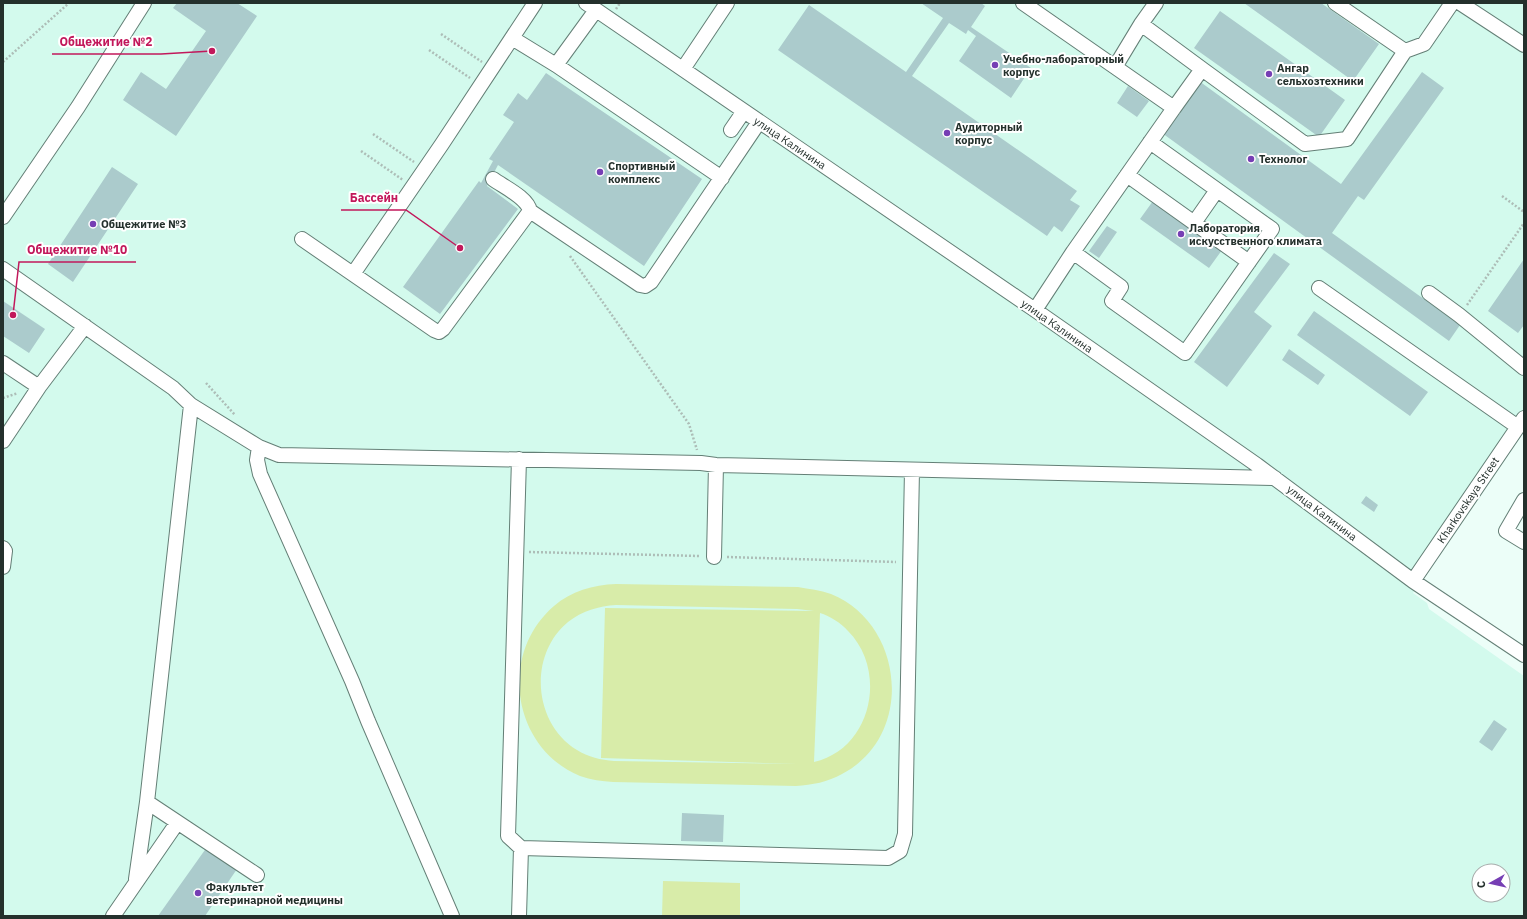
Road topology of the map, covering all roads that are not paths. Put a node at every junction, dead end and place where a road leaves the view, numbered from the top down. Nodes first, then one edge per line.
1 (144, 3) edge
2 (535, 3) edge
3 (727, 3) edge
4 (1023, 3) edge
5 (1156, 3) edge
6 (1335, 3) edge
7 (1452, 3) edge
8 (1460, 3) edge
9 (591, 7) edge
10 (1141, 24) junction
11 (512, 38) junction
12 (1524, 45) edge
13 (1405, 51) junction
14 (556, 65) junction
15 (1115, 67) junction
16 (683, 69) junction
17 (1202, 69) junction
18 (1174, 108) junction
19 (744, 111) junction
20 (759, 122) junction
21 (731, 130) dead end
22 (1150, 142) junction
23 (1127, 175) junction
24 (722, 178) junction
25 (493, 179) dead end
26 (1217, 190) junction
27 (530, 211) junction
28 (3, 217) edge
29 (1194, 223) junction
30 (302, 240) dead end
31 (1073, 252) junction
32 (1249, 262) junction
33 (3, 269) edge
34 (353, 274) junction
35 (1319, 288) dead end
36 (1429, 293) dead end
37 (1035, 310) junction
38 (85, 326) junction
39 (3, 363) edge
40 (1524, 368) edge
41 (39, 387) junction
42 (191, 405) junction
43 (1521, 422) edge
44 (3, 441) edge
45 (259, 447) junction
46 (518, 460) junction
47 (716, 465) junction
48 (912, 470) junction
49 (1275, 478) junction
50 (1524, 500) edge
51 (1524, 542) edge
52 (3, 548) edge
53 (714, 557) dead end
54 (3, 567) edge
55 (1413, 581) junction
56 (1524, 655) edge
57 (147, 802) junction
58 (177, 823) junction
59 (521, 848) junction
60 (257, 876) dead end
61 (136, 883) junction
62 (113, 916) edge
63 (452, 916) edge
64 (519, 916) edge

1 - 28 street
2 - 11 street
3 - 16 street
4 - 15 street
5 - 10 street
6 - 13 street
7 - 13 street
8 - 12 street
9 - 14 street
9 - 16 street, улица Калинина
10 - 15 street
10 - 17 street
11 - 14 street
11 - 34 street
13 - 17 street
14 - 24 street
15 - 18 street
16 - 19 street, улица Калинина
17 - 18 street
18 - 22 street
19 - 20 street, улица Калинина
19 - 21 street
20 - 24 street
20 - 37 street, улица Калинина
22 - 23 street
22 - 26 street
23 - 29 street
23 - 31 street
24 - 27 street
25 - 27 street
26 - 29 street
26 - 32 street
27 - 34 street
29 - 32 street
30 - 34 street
31 - 32 street
31 - 37 street
33 - 38 street
35 - 43 street
36 - 40 street
37 - 49 street, улица Калинина
38 - 41 street
38 - 42 street
39 - 41 street
41 - 44 street
42 - 45 street
42 - 57 street
43 - 55 street, Kharkovskaya Street
45 - 46 street
45 - 63 street
46 - 47 street
46 - 59 street
47 - 48 street
47 - 53 street
48 - 49 street
48 - 59 street
49 - 55 street, улица Калинина
50 - 51 street
52 - 54 street
55 - 56 street, улица Калинина
57 - 58 street
57 - 61 street
58 - 60 street
58 - 61 street
59 - 64 street
61 - 62 street

